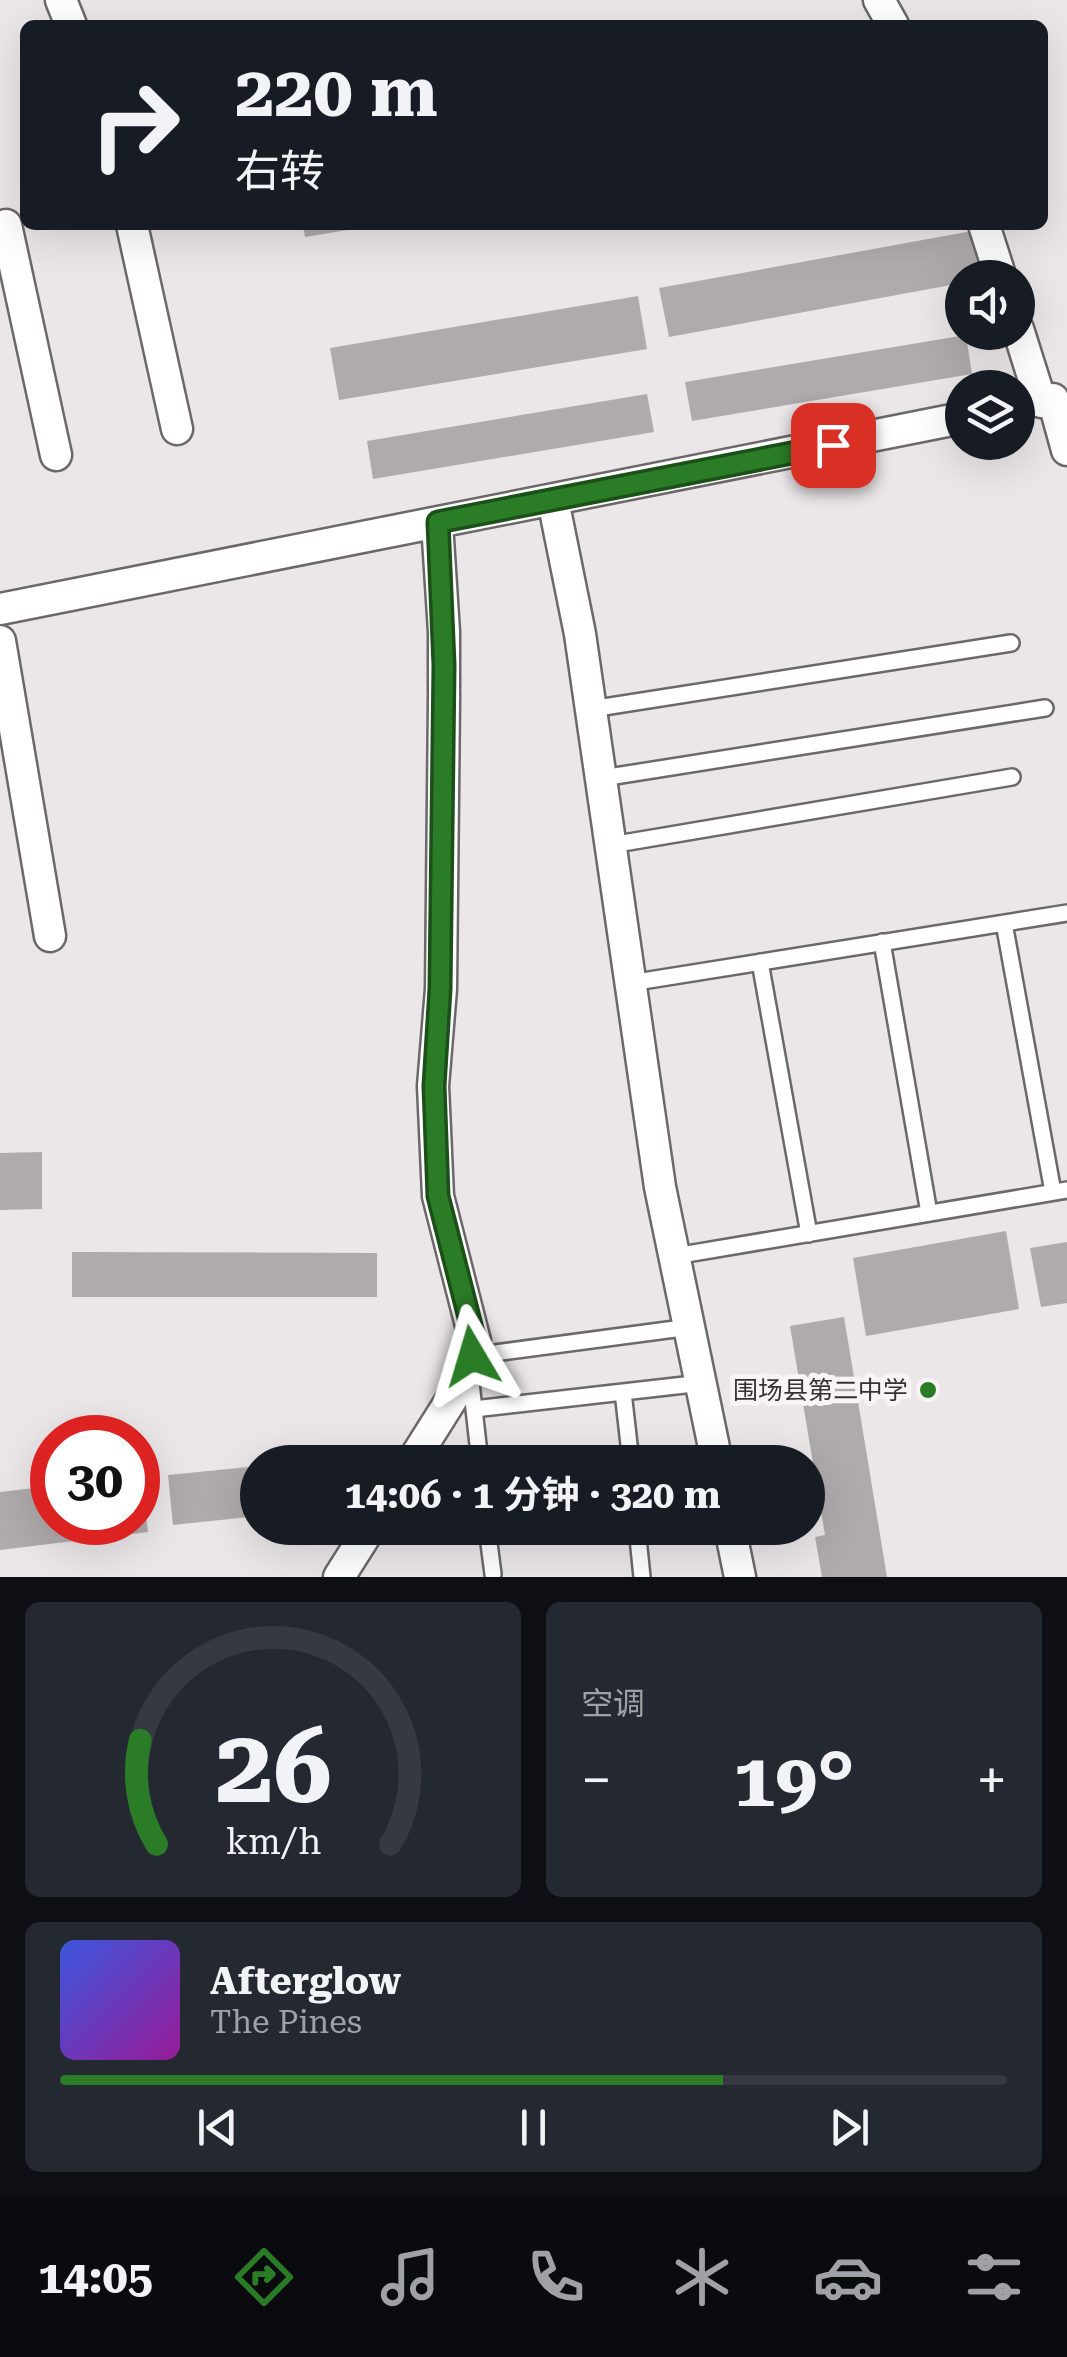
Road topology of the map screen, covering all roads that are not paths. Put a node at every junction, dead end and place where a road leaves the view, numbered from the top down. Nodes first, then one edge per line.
1 (10, 224) edge
2 (133, 230) edge
3 (986, 230) edge
4 (995, 260) edge
5 (1026, 350) edge
6 (1045, 401) edge
7 (945, 421) edge
8 (177, 429) dead end
9 (1067, 450) edge
10 (56, 455) dead end
11 (553, 500) junction
12 (438, 522) junction
13 (0, 609) edge
14 (0, 641) edge
15 (1011, 643) dead end
16 (1045, 708) dead end
17 (592, 709) junction
18 (1012, 777) dead end
19 (602, 778) junction
20 (611, 844) junction
21 (1067, 913) edge
22 (1004, 923) junction
23 (50, 936) dead end
24 (882, 942) junction
25 (760, 962) junction
26 (630, 983) junction
27 (1060, 1191) edge
28 (928, 1213) junction
29 (808, 1234) junction
30 (675, 1256) junction
31 (690, 1328) junction
32 (471, 1363) junction
33 (702, 1383) junction
34 (623, 1392) junction
35 (474, 1409) junction
36 (422, 1445) edge
37 (478, 1445) edge
38 (628, 1445) edge
39 (715, 1445) edge
40 (359, 1545) edge
41 (489, 1545) edge
42 (639, 1545) edge
43 (733, 1545) edge
44 (492, 1574) dead end
45 (339, 1577) edge
46 (642, 1577) edge
47 (740, 1577) edge

1 - 10 street
2 - 8 street
3 - 4 street
5 - 6 street
6 - 9 street
7 - 11 street
11 - 12 street
11 - 17 street
12 - 13 street
12 - 32 street
14 - 23 street
15 - 17 lane
16 - 19 lane
17 - 19 street
18 - 20 lane
19 - 20 street
20 - 26 street
21 - 22 lane
22 - 24 lane
22 - 27 lane
24 - 25 lane
24 - 28 lane
25 - 26 lane
25 - 29 lane
26 - 30 street
27 - 28 lane
28 - 29 lane
29 - 30 lane
30 - 31 street
31 - 32 lane
31 - 33 street
32 - 35 lane
32 - 36 street
33 - 34 lane
33 - 39 street
34 - 35 lane
34 - 38 lane
35 - 37 lane
40 - 45 street
41 - 44 lane
42 - 46 lane
43 - 47 street

